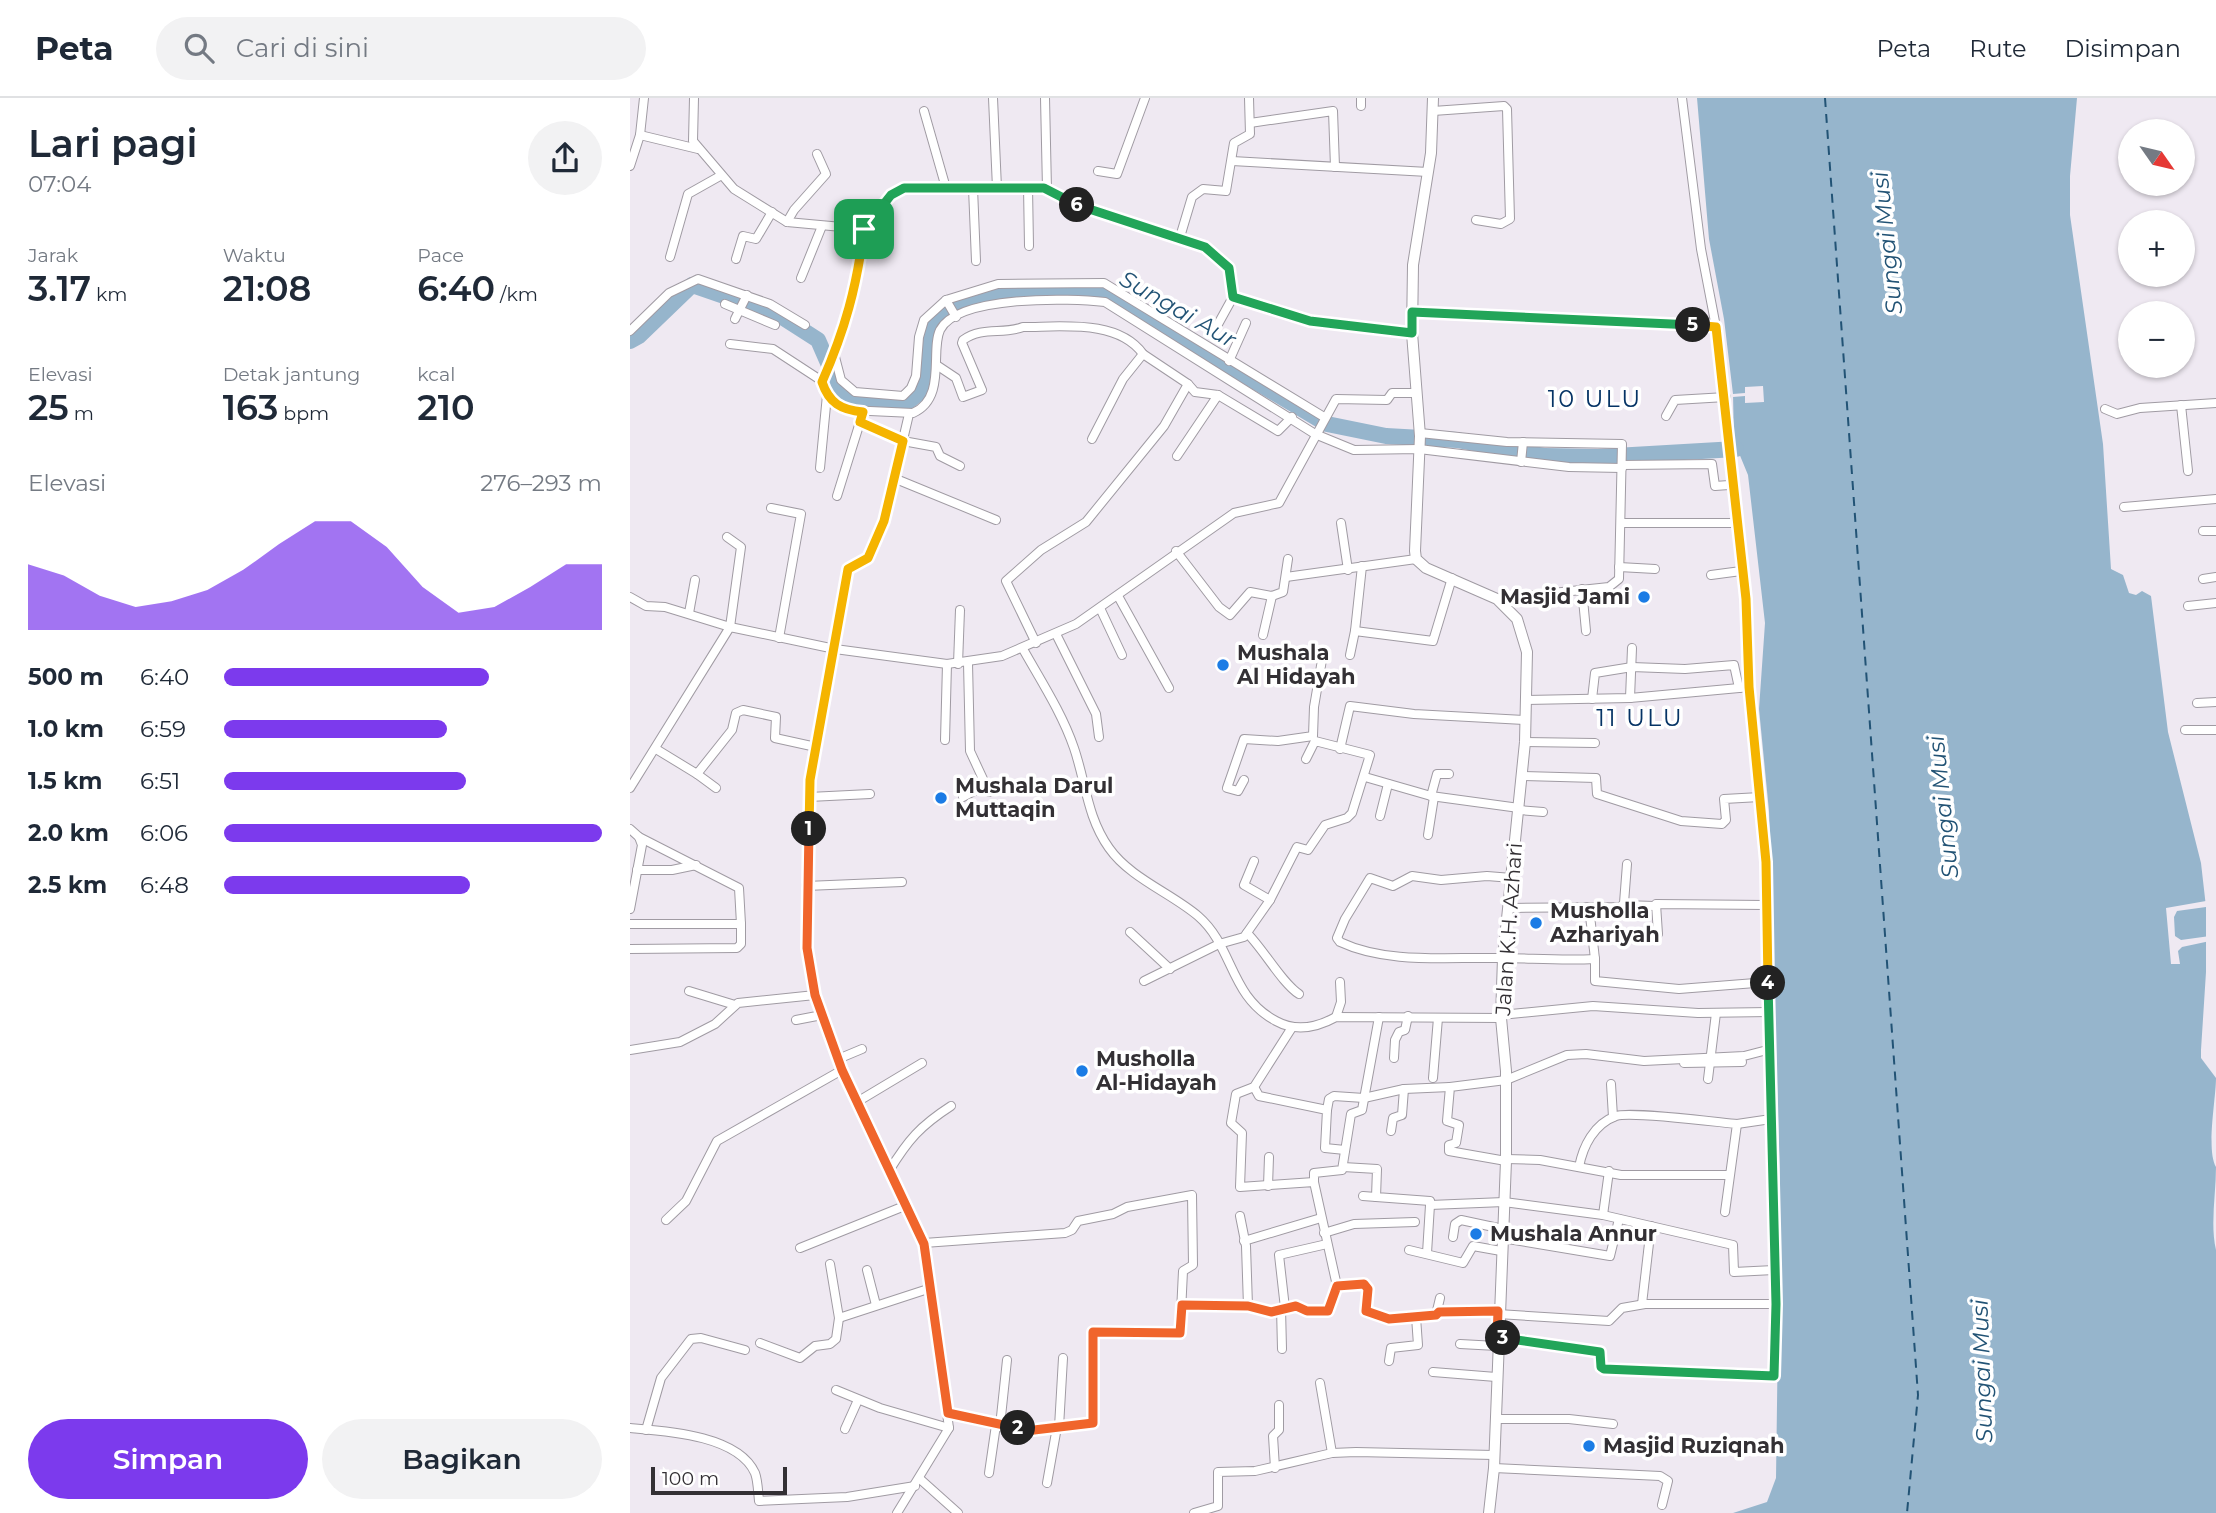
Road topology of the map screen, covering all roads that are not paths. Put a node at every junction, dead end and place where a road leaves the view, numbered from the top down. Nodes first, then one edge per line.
1 (643, 98) edge
2 (694, 98) edge
3 (993, 98) edge
4 (1045, 98) edge
5 (1145, 98) edge
6 (1249, 98) edge
7 (1433, 98) edge
8 (1682, 98) edge
9 (924, 111) dead end
10 (1433, 111) junction
11 (1250, 123) junction
12 (640, 135) junction
13 (698, 149) junction
14 (817, 154) dead end
15 (1232, 160) junction
16 (630, 166) edge
17 (1335, 167) junction
18 (1098, 171) dead end
19 (1428, 172) junction
20 (720, 176) junction
21 (1028, 187) junction
22 (946, 188) junction
23 (973, 188) junction
24 (997, 188) junction
25 (1046, 188) junction
26 (772, 212) junction
27 (1476, 220) dead end
28 (787, 222) junction
29 (822, 226) junction
30 (864, 229) junction
31 (1180, 237) junction
32 (1029, 246) dead end
33 (670, 257) dead end
34 (736, 259) dead end
35 (976, 261) dead end
36 (802, 278) dead end
37 (1103, 291) junction
38 (1233, 297) junction
39 (947, 301) junction
40 (743, 302) junction
41 (725, 304) dead end
42 (1412, 312) junction
43 (956, 316) junction
44 (734, 319) dead end
45 (1246, 323) dead end
46 (775, 325) dead end
47 (805, 325) dead end
48 (1217, 326) dead end
49 (1716, 327) junction
50 (630, 331) edge
51 (1412, 333) junction
52 (730, 344) dead end
53 (1143, 354) junction
54 (834, 359) junction
55 (1229, 361) junction
56 (938, 366) junction
57 (823, 379) junction
58 (1188, 384) junction
59 (1416, 393) junction
60 (827, 395) junction
61 (1218, 395) junction
62 (1726, 397) junction
63 (2216, 403) edge
64 (2181, 405) junction
65 (2105, 409) dead end
66 (863, 412) junction
67 (909, 414) junction
68 (1665, 416) dead end
69 (1292, 417) junction
70 (1324, 417) junction
71 (860, 422) junction
72 (1316, 433) junction
73 (1092, 439) dead end
74 (903, 441) junction
75 (1419, 442) junction
76 (1523, 444) junction
77 (1177, 456) dead end
78 (1521, 461) junction
79 (1622, 465) junction
80 (960, 466) dead end
81 (820, 468) dead end
82 (2188, 471) dead end
83 (896, 478) junction
84 (1729, 485) dead end
85 (836, 496) dead end
86 (2216, 499) edge
87 (2123, 507) dead end
88 (771, 508) dead end
89 (996, 520) dead end
90 (1340, 523) dead end
91 (1621, 523) junction
92 (1733, 523) dead end
93 (2203, 531) dead end
94 (2216, 531) edge
95 (727, 537) dead end
96 (1177, 554) junction
97 (1288, 559) dead end
98 (1416, 559) junction
99 (1362, 566) junction
100 (1619, 567) junction
101 (1655, 569) dead end
102 (1348, 570) junction
103 (1741, 571) junction
104 (1712, 575) dead end
105 (1286, 577) junction
106 (2216, 577) edge
107 (1451, 578) junction
108 (2203, 579) dead end
109 (695, 580) dead end
110 (1582, 589) junction
111 (1272, 596) junction
112 (630, 597) edge
113 (1120, 598) junction
114 (1497, 599) junction
115 (2216, 603) edge
116 (2188, 606) dead end
117 (1100, 608) junction
118 (960, 610) dead end
119 (689, 613) junction
120 (730, 627) junction
121 (1355, 631) junction
122 (1586, 631) dead end
123 (1056, 634) junction
124 (1264, 635) dead end
125 (779, 638) junction
126 (1036, 643) junction
127 (1632, 648) dead end
128 (835, 649) junction
129 (1023, 649) junction
130 (1323, 654) dead end
131 (1122, 655) dead end
132 (1350, 655) dead end
133 (968, 663) junction
134 (947, 664) junction
135 (958, 664) junction
136 (1632, 671) junction
137 (1749, 687) junction
138 (1169, 688) dead end
139 (1739, 688) junction
140 (1630, 698) junction
141 (1592, 699) junction
142 (1526, 700) junction
143 (2216, 702) edge
144 (2197, 704) dead end
145 (1524, 720) junction
146 (2185, 730) dead end
147 (2216, 730) edge
148 (1099, 737) dead end
149 (1314, 739) junction
150 (945, 740) dead end
151 (1525, 742) junction
152 (1594, 743) dead end
153 (816, 747) junction
154 (656, 749) junction
155 (1340, 749) junction
156 (1306, 759) dead end
157 (697, 774) junction
158 (1449, 774) dead end
159 (1522, 776) junction
160 (1365, 777) junction
161 (1244, 780) dead end
162 (1388, 784) junction
163 (630, 788) edge
164 (716, 788) dead end
165 (870, 794) dead end
166 (809, 797) junction
167 (963, 797) dead end
168 (1433, 797) junction
169 (1760, 797) junction
170 (1519, 809) junction
171 (1542, 812) dead end
172 (1380, 816) dead end
173 (630, 829) edge
174 (1428, 835) dead end
175 (639, 836) junction
176 (1254, 861) dead end
177 (1627, 864) dead end
178 (696, 865) junction
179 (637, 870) junction
180 (1512, 878) junction
181 (902, 882) dead end
182 (806, 886) junction
183 (1270, 900) junction
184 (1623, 905) junction
185 (1766, 905) junction
186 (1655, 906) junction
187 (1589, 907) junction
188 (1510, 908) junction
189 (630, 909) edge
190 (630, 924) edge
191 (741, 925) junction
192 (1130, 932) dead end
193 (1247, 933) junction
194 (1658, 934) dead end
195 (1219, 945) junction
196 (630, 948) edge
197 (1503, 958) junction
198 (1595, 959) junction
199 (1170, 969) junction
200 (1144, 981) dead end
201 (1340, 982) dead end
202 (1768, 982) junction
203 (689, 991) dead end
204 (1299, 994) dead end
205 (815, 995) junction
206 (735, 1005) junction
207 (1770, 1012) junction
208 (1716, 1013) junction
209 (822, 1015) junction
210 (1408, 1016) junction
211 (1336, 1017) junction
212 (1379, 1017) junction
213 (1501, 1017) junction
214 (1438, 1018) junction
215 (796, 1020) dead end
216 (1291, 1029) junction
217 (862, 1049) dead end
218 (1770, 1049) junction
219 (630, 1050) edge
220 (1394, 1058) dead end
221 (838, 1059) junction
222 (1710, 1060) junction
223 (1742, 1062) dead end
224 (922, 1063) dead end
225 (1684, 1063) dead end
226 (842, 1070) junction
227 (1433, 1077) dead end
228 (1708, 1079) dead end
229 (1506, 1080) junction
230 (1611, 1084) dead end
231 (1254, 1087) junction
232 (1450, 1087) junction
233 (1404, 1089) junction
234 (1364, 1098) junction
235 (858, 1102) junction
236 (951, 1106) dead end
237 (1327, 1110) junction
238 (1613, 1117) junction
239 (1771, 1119) junction
240 (1737, 1124) junction
241 (1391, 1131) dead end
242 (1345, 1150) junction
243 (1269, 1157) dead end
244 (1506, 1160) junction
245 (1343, 1167) junction
246 (1579, 1167) junction
247 (889, 1171) junction
248 (1609, 1171) junction
249 (1729, 1175) junction
250 (1314, 1182) junction
251 (1268, 1186) junction
252 (1363, 1196) dead end
253 (1376, 1197) junction
254 (907, 1205) junction
255 (1430, 1205) junction
256 (1504, 1206) junction
257 (1725, 1212) dead end
258 (1603, 1215) junction
259 (1240, 1216) dead end
260 (1321, 1218) junction
261 (1619, 1219) junction
262 (666, 1220) dead end
263 (1415, 1222) dead end
264 (1651, 1226) junction
265 (1324, 1233) junction
266 (1502, 1233) junction
267 (1453, 1237) dead end
268 (1244, 1241) junction
269 (924, 1244) junction
270 (1327, 1244) junction
271 (800, 1248) dead end
272 (1409, 1250) dead end
273 (1501, 1251) junction
274 (1427, 1253) junction
275 (830, 1264) dead end
276 (867, 1269) dead end
277 (1773, 1270) junction
278 (1337, 1286) junction
279 (931, 1288) junction
280 (1440, 1298) dead end
281 (1642, 1304) junction
282 (1776, 1304) junction
283 (877, 1305) junction
284 (1182, 1305) junction
285 (1248, 1306) junction
286 (1283, 1308) junction
287 (1439, 1312) junction
288 (1498, 1313) junction
289 (1416, 1317) junction
290 (839, 1318) junction
291 (1497, 1342) junction
292 (760, 1343) dead end
293 (1460, 1344) dead end
294 (1282, 1349) dead end
295 (745, 1350) dead end
296 (1063, 1358) dead end
297 (1007, 1360) dead end
298 (1390, 1361) dead end
299 (1433, 1372) dead end
300 (1496, 1377) junction
301 (1320, 1384) dead end
302 (836, 1390) dead end
303 (858, 1400) junction
304 (1279, 1405) dead end
305 (948, 1413) junction
306 (1495, 1419) junction
307 (1613, 1424) dead end
308 (998, 1425) junction
309 (1058, 1427) junction
310 (630, 1428) edge
311 (949, 1428) junction
312 (845, 1429) dead end
313 (646, 1430) junction
314 (1332, 1454) junction
315 (1494, 1455) junction
316 (1275, 1468) junction
317 (1494, 1468) junction
318 (989, 1473) dead end
319 (918, 1483) junction
320 (1047, 1483) dead end
321 (1662, 1505) dead end
322 (897, 1513) edge
323 (958, 1513) edge
324 (1194, 1513) edge
325 (1489, 1513) edge

1 - 12 street
2 - 13 street
3 - 24 street
4 - 25 street
5 - 18 street
6 - 11 street
7 - 10 street
8 - 49 street
9 - 22 street
10 - 19 street
10 - 27 street
11 - 15 street
11 - 17 street
12 - 13 street
12 - 16 street
13 - 20 street
14 - 28 street
15 - 17 street
15 - 31 street
17 - 19 street
19 - 42 street
20 - 26 street
20 - 33 street
21 - 24 street
21 - 25 street
21 - 32 street
22 - 23 street
22 - 30 street
23 - 24 street
23 - 35 street
25 - 31 street
26 - 28 street
26 - 34 street
28 - 29 street
29 - 30 street
29 - 36 street
30 - 54 street
31 - 38 street
37 - 39 street
37 - 43 street
37 - 55 street
37 - 69 street
38 - 48 street
38 - 51 street
39 - 43 street
39 - 54 street
40 - 41 street
40 - 44 street
40 - 46 street
40 - 47 street
40 - 50 street
42 - 49 street
42 - 51 street
43 - 56 street
45 - 55 street
49 - 62 street
51 - 59 street
52 - 57 street
53 - 56 street
53 - 58 street
53 - 73 street
54 - 57 street
55 - 70 street
56 - 67 street
57 - 60 street
58 - 61 street
58 - 126 street
59 - 70 street
59 - 75 street
60 - 66 street
60 - 81 street
61 - 69 street
61 - 77 street
62 - 68 street
62 - 103 street
63 - 64 street
64 - 65 street
64 - 82 street
66 - 67 street
66 - 71 street
67 - 74 street
69 - 72 street
70 - 72 street
71 - 74 street
71 - 85 street
72 - 75 street
72 - 96 street
74 - 80 street
74 - 83 street
75 - 76 street
75 - 78 street
75 - 98 street
76 - 78 street
76 - 79 street
78 - 79 street
79 - 84 street
79 - 91 street
83 - 89 street
83 - 128 street
86 - 87 street
88 - 125 street
90 - 102 street
91 - 92 street
91 - 100 street
93 - 94 street
95 - 120 street
96 - 111 street
96 - 113 street
97 - 105 street
98 - 99 street
98 - 107 street, Jalan K.H. Azhari
99 - 102 street
99 - 121 street
100 - 101 street
100 - 110 street
102 - 105 street
103 - 104 street
103 - 137 street
105 - 111 street
106 - 108 street
107 - 114 street, Jalan K.H. Azhari
107 - 121 street
109 - 119 street
110 - 114 street
110 - 122 street
111 - 124 street
112 - 119 street
113 - 117 street
113 - 138 street
114 - 142 street, Jalan K.H. Azhari
115 - 116 street
117 - 123 street
117 - 131 street
118 - 135 street
119 - 120 street
120 - 125 street
120 - 154 street
121 - 132 street
123 - 126 street
123 - 148 street
125 - 128 street
126 - 129 street
127 - 136 street
128 - 134 street
128 - 153 street
129 - 133 street
129 - 195 street
130 - 149 street
133 - 135 street
133 - 167 street
134 - 135 street
134 - 150 street
136 - 139 street
136 - 140 street
136 - 141 street
137 - 139 street
137 - 169 street
139 - 140 street
140 - 141 street
141 - 142 street
142 - 145 street, Jalan K.H. Azhari
143 - 144 street
145 - 151 street, Jalan K.H. Azhari
145 - 155 street
146 - 147 street
149 - 155 street
149 - 156 street
149 - 161 street
151 - 152 street
151 - 159 street, Jalan K.H. Azhari
153 - 157 street
153 - 166 street
154 - 157 street
154 - 163 street
155 - 160 street
157 - 164 street
158 - 168 street
159 - 169 street
159 - 170 street, Jalan K.H. Azhari
160 - 162 street
160 - 183 street
162 - 168 street
162 - 172 street
165 - 166 street
166 - 182 street
168 - 170 street
168 - 174 street
169 - 185 street
170 - 171 street
170 - 180 street, Jalan K.H. Azhari
173 - 175 street
175 - 178 street
175 - 179 street
176 - 183 street
177 - 184 street
178 - 179 street
178 - 191 street
179 - 189 street
180 - 188 street, Jalan K.H. Azhari
180 - 197 street
181 - 182 street
182 - 205 street
183 - 193 street
184 - 186 street
184 - 187 street
185 - 186 street
185 - 202 street
186 - 194 street
187 - 188 street
187 - 198 street
188 - 197 street, Jalan K.H. Azhari
190 - 191 street
191 - 196 street
192 - 199 street
193 - 195 street
193 - 204 street
195 - 199 street
195 - 216 street
197 - 198 street
197 - 213 street, Jalan K.H. Azhari
198 - 202 street
199 - 200 street
201 - 211 street
202 - 207 street
203 - 206 street
205 - 206 street
205 - 209 street
206 - 219 street
207 - 208 street
207 - 218 street
208 - 213 street
208 - 222 street
209 - 215 street
209 - 221 street
210 - 212 street
210 - 214 street
210 - 220 street
211 - 212 street
211 - 216 street
212 - 234 street
213 - 214 street
213 - 229 street, Jalan K.H. Azhari
214 - 227 street
216 - 231 street
217 - 221 street
218 - 222 street
218 - 239 street
221 - 226 street
222 - 223 street
222 - 225 street
222 - 228 street
222 - 229 street
224 - 235 street
226 - 235 street
226 - 262 street
229 - 232 street
229 - 244 street, Jalan K.H. Azhari
230 - 238 street
231 - 237 street
231 - 251 street
232 - 233 street
232 - 244 street
233 - 234 street
233 - 241 street
234 - 237 street
234 - 242 street
235 - 247 street
236 - 247 street
237 - 242 street
238 - 240 street
238 - 246 street
239 - 240 street
239 - 277 street
240 - 249 street
242 - 245 street
243 - 251 street
244 - 246 street
244 - 256 street, Jalan K.H. Azhari
245 - 250 street
245 - 253 street
246 - 248 street
247 - 254 street
248 - 249 street
248 - 258 street
249 - 257 street
250 - 251 street
250 - 260 street
252 - 253 street
253 - 255 street
254 - 269 street
254 - 271 street
255 - 256 street
255 - 274 street
256 - 258 street
256 - 266 street, Jalan K.H. Azhari
258 - 261 street
259 - 268 street
260 - 265 street
260 - 268 street
261 - 264 street
261 - 266 street
263 - 265 street
264 - 277 street
264 - 281 street
265 - 270 street
266 - 267 street
266 - 273 street, Jalan K.H. Azhari
268 - 285 street
269 - 279 street
269 - 284 street
270 - 278 street
270 - 286 street
272 - 274 street
273 - 274 street
273 - 288 street, Jalan K.H. Azhari
275 - 290 street
276 - 283 street
277 - 282 street
278 - 286 street
278 - 289 street
279 - 283 street
279 - 305 street
280 - 287 street
281 - 282 street
281 - 288 street
282 - 291 street
283 - 290 street
284 - 285 street
284 - 309 street
285 - 286 street
286 - 294 street
287 - 288 street
287 - 289 street
288 - 291 street, Jalan K.H. Azhari
289 - 298 street
290 - 292 street
291 - 293 street
291 - 300 street, Jalan K.H. Azhari
295 - 313 street
296 - 309 street
297 - 308 street
299 - 300 street
300 - 306 street, Jalan K.H. Azhari
301 - 314 street
302 - 303 street
303 - 311 street
303 - 312 street
304 - 316 street
305 - 308 street
305 - 311 street
306 - 307 street
306 - 315 street, Jalan K.H. Azhari
308 - 309 street
308 - 318 street
309 - 320 street
310 - 313 street
311 - 319 street
313 - 319 street
314 - 315 street
314 - 316 street
315 - 317 street, Jalan K.H. Azhari
316 - 324 street
317 - 321 street
317 - 325 street, Jalan K.H. Azhari
319 - 322 street
319 - 323 street

